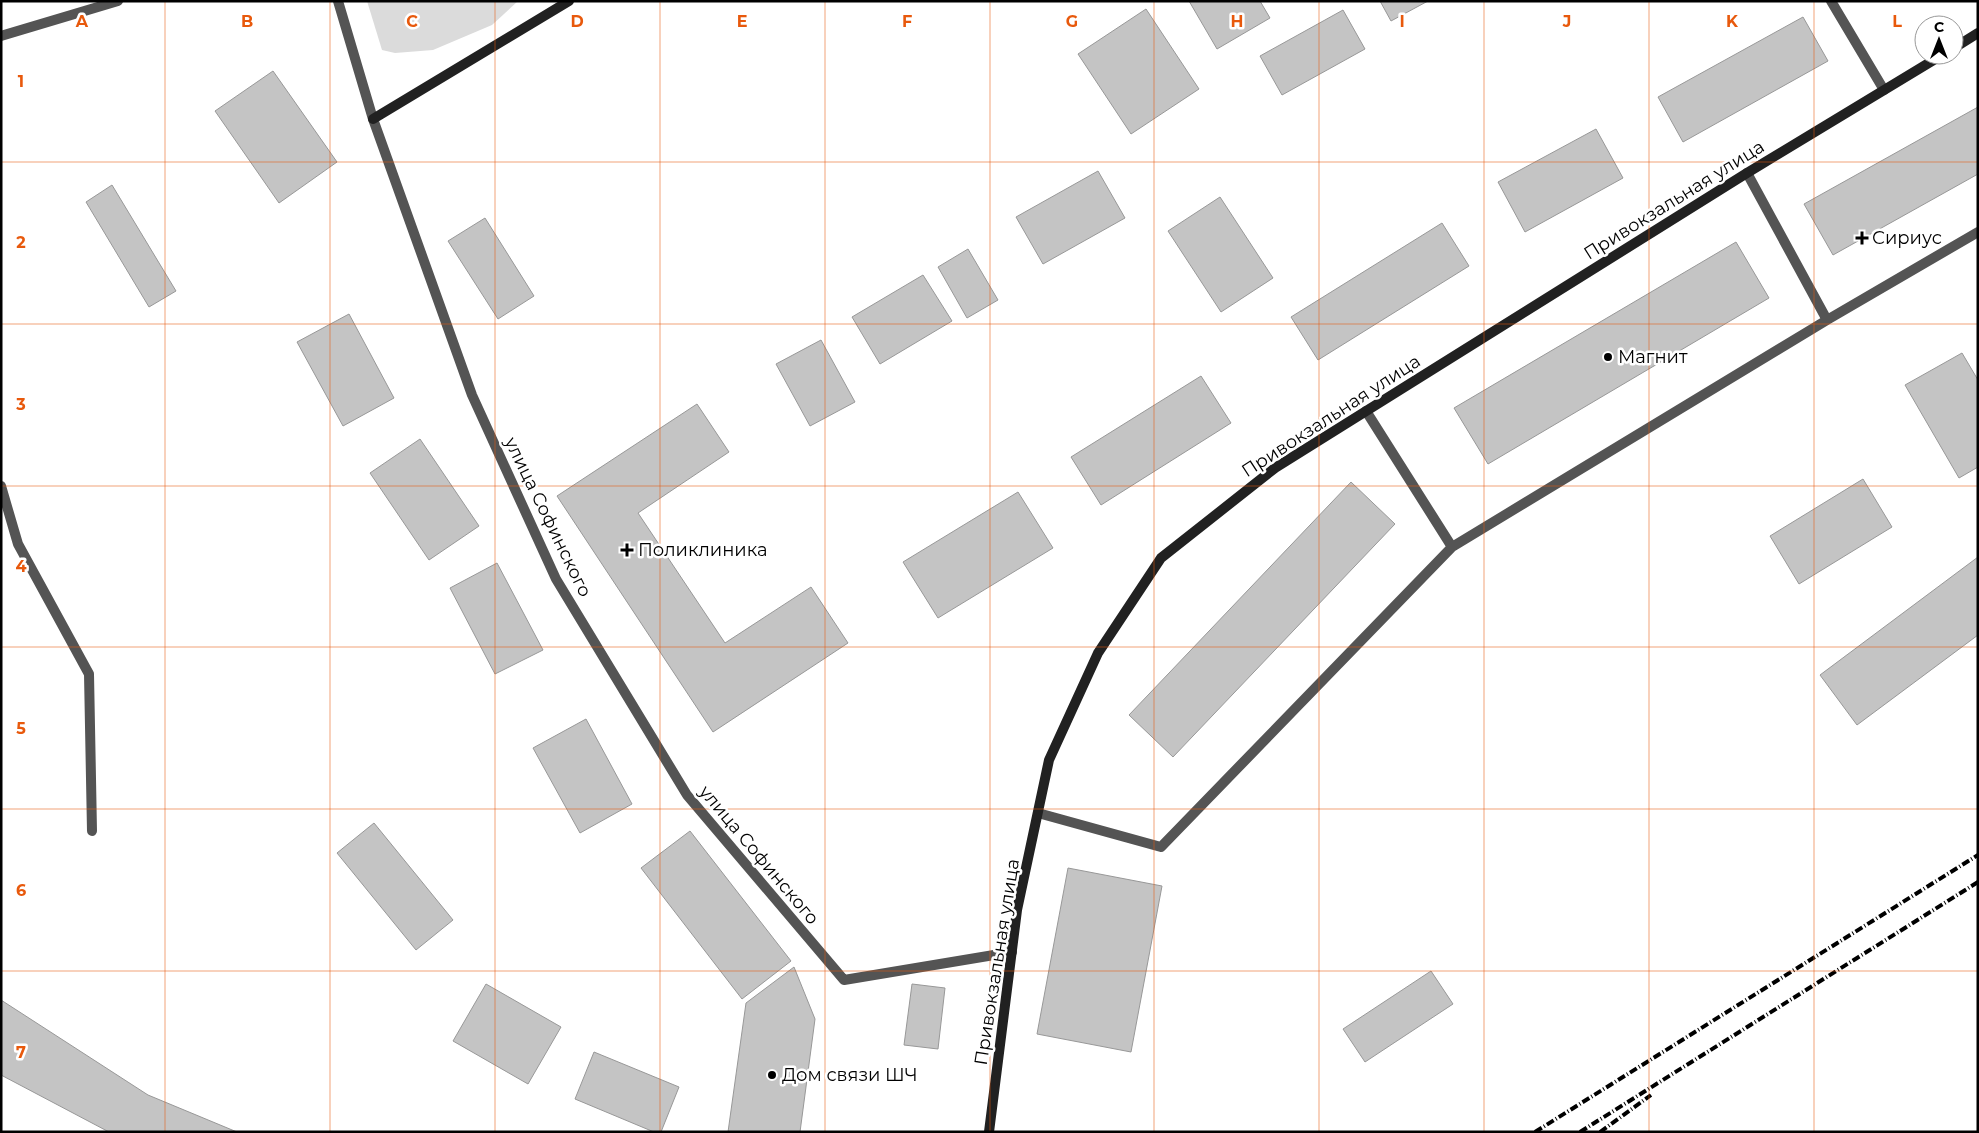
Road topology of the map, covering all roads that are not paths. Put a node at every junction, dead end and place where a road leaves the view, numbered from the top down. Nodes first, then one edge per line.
1 (118, 1) edge
2 (338, 1) edge
3 (569, 1) edge
4 (1831, 1) edge
5 (1978, 33) edge
6 (1, 36) edge
7 (1964, 42) edge
8 (1925, 65) edge
9 (1884, 90) junction
10 (373, 119) junction
11 (1746, 173) junction
12 (1978, 232) edge
13 (1828, 320) junction
14 (1366, 411) junction
15 (1, 486) edge
16 (1452, 547) junction
17 (1038, 813) junction
18 (92, 831) dead end
19 (1012, 952) junction
20 (989, 1132) edge

1 - 6 street
2 - 10 street
3 - 10 main road
4 - 9 street
5 - 7 main road
8 - 9 main road, Привокзальная улица
9 - 11 main road, Привокзальная улица
10 - 19 street, улица Софинского
11 - 13 street
11 - 14 main road, Привокзальная улица
12 - 13 street
13 - 16 street
14 - 16 street
14 - 17 main road, Привокзальная улица
15 - 18 street
16 - 17 street
17 - 19 main road, Привокзальная улица
19 - 20 main road, Привокзальная улица

